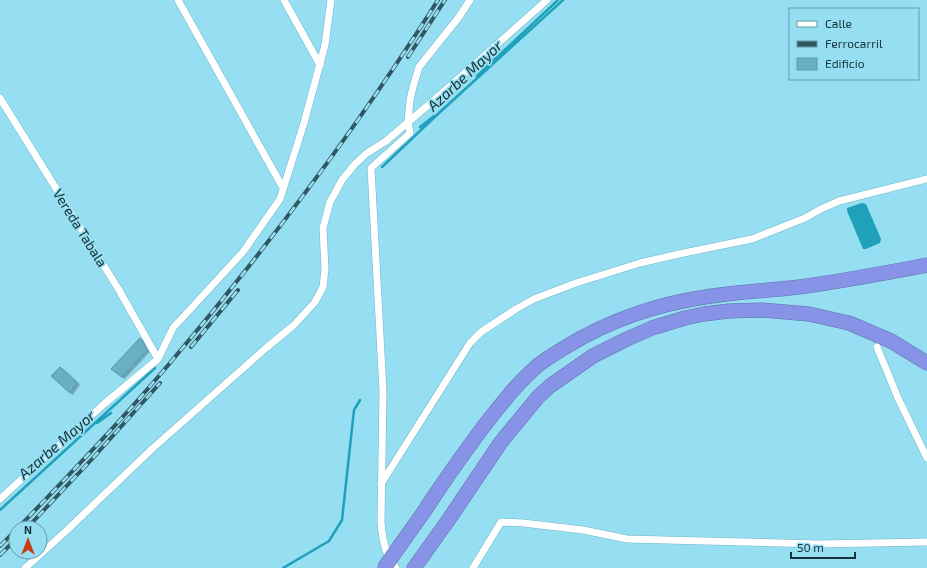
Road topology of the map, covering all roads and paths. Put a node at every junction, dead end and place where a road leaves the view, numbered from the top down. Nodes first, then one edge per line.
1 (178, 0) edge
2 (284, 0) edge
3 (331, 0) edge
4 (470, 0) edge
5 (547, 0) edge
6 (320, 65) junction
7 (0, 98) edge
8 (408, 122) junction
9 (927, 179) edge
10 (283, 188) junction
11 (927, 265) edge
12 (877, 347) dead end
13 (158, 359) junction
14 (927, 363) edge
15 (927, 458) edge
16 (381, 484) junction
17 (0, 499) edge
18 (927, 542) edge
19 (25, 568) edge
20 (384, 568) edge
21 (396, 568) edge
22 (414, 568) edge
23 (473, 568) edge

1 - 10 street
2 - 6 street
3 - 6 street
4 - 8 street
5 - 8 street
6 - 10 street
7 - 13 street, Vereda Tabala
8 - 16 street
8 - 19 street
9 - 16 street
10 - 13 street
11 - 20 highway, bridge
12 - 15 street
13 - 17 street
14 - 22 highway
16 - 21 street
18 - 23 street

